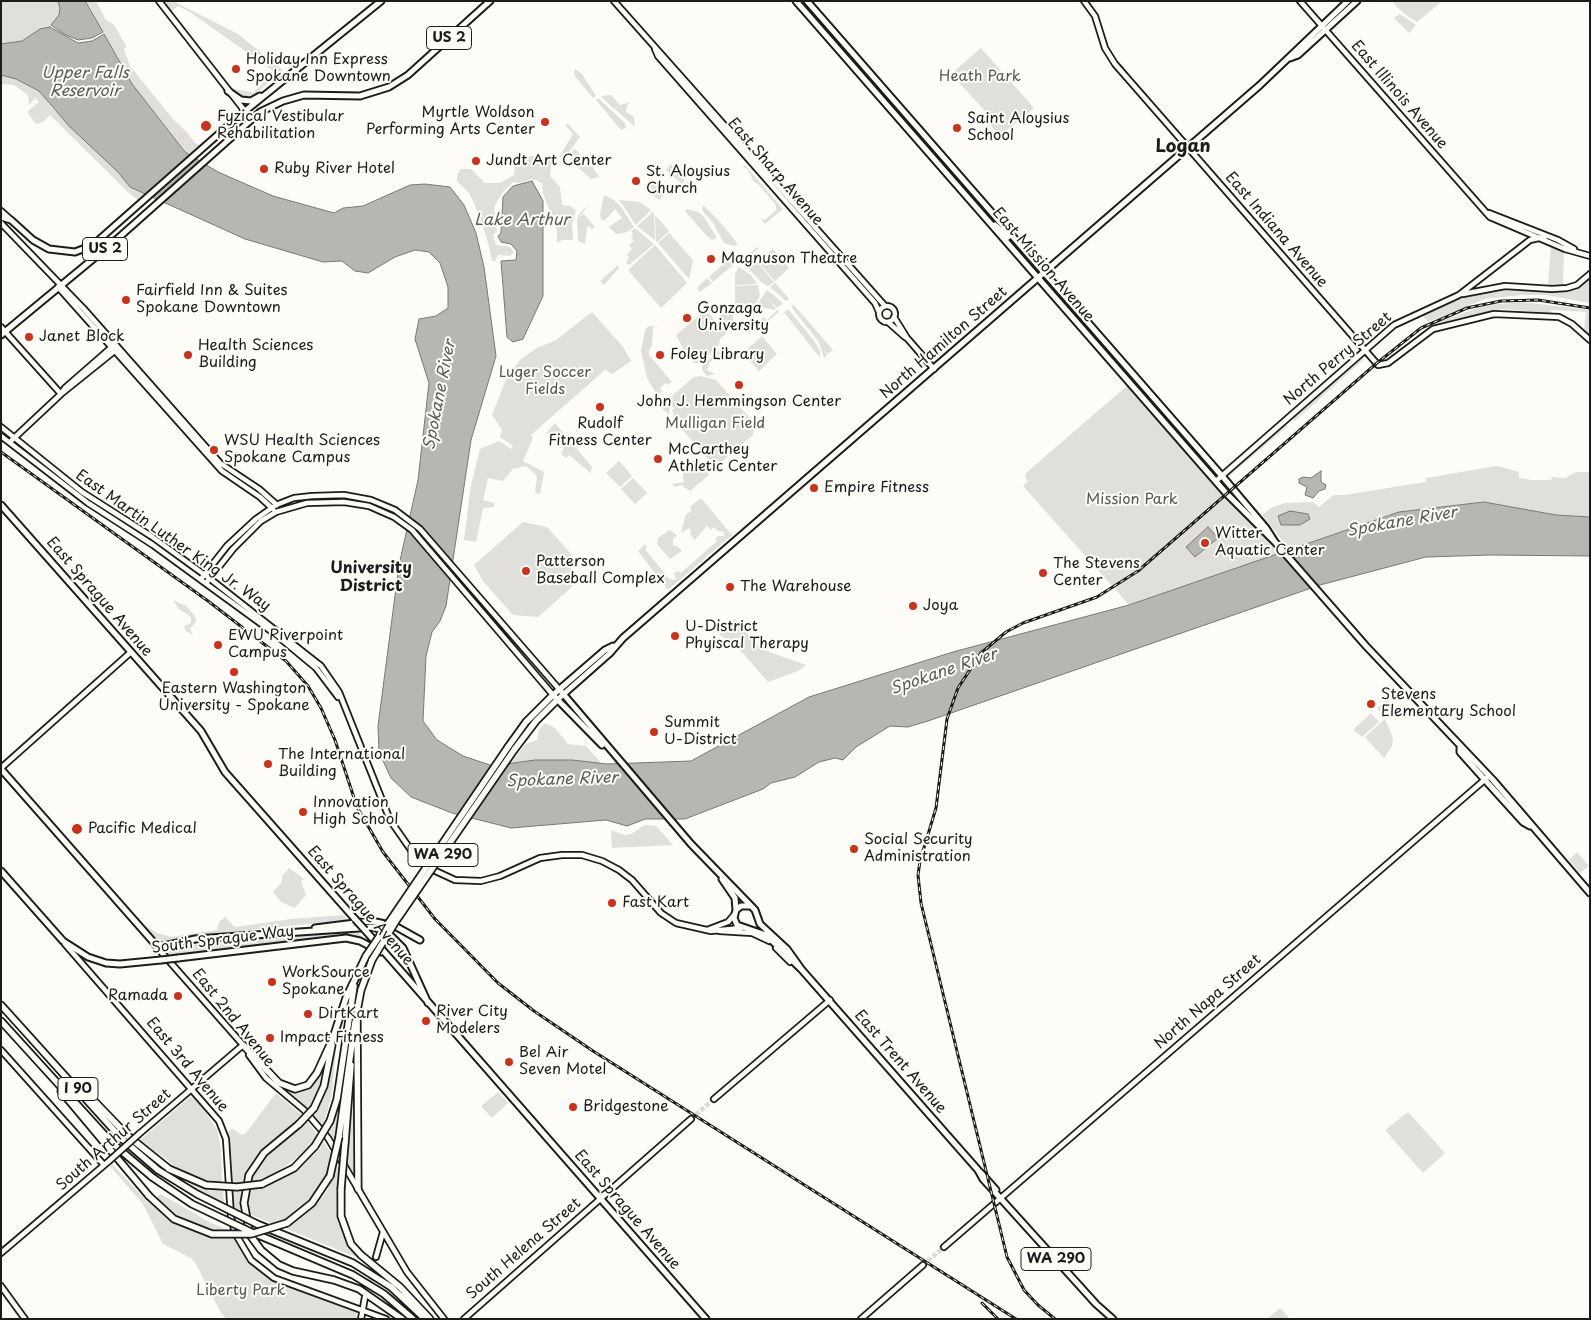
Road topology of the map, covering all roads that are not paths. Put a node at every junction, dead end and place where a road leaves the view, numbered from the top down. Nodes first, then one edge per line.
1 (159, 1) edge
2 (381, 1) edge
3 (490, 1) edge
4 (614, 1) edge
5 (796, 1) edge
6 (807, 1) edge
7 (1084, 1) edge
8 (1300, 1) edge
9 (1348, 1) edge
10 (1357, 1) edge
11 (1324, 28) junction
12 (654, 47) junction
13 (228, 91) junction
14 (269, 92) junction
15 (245, 112) junction
16 (251, 119) junction
17 (1188, 148) junction
18 (1478, 205) junction
19 (1, 211) edge
20 (1, 217) edge
21 (11, 220) junction
22 (1, 223) edge
23 (992, 225) junction
24 (1522, 231) junction
25 (1547, 236) junction
26 (1536, 237) junction
27 (1016, 242) junction
28 (1526, 243) junction
29 (1575, 250) junction
30 (1588, 254) edge
31 (1043, 273) junction
32 (1590, 274) edge
33 (1038, 278) junction
34 (60, 286) junction
35 (1459, 295) junction
36 (885, 306) junction
37 (879, 312) junction
38 (894, 317) junction
39 (888, 322) junction
40 (1, 327) edge
41 (3, 333) edge
42 (907, 338) junction
43 (1590, 340) edge
44 (115, 347) junction
45 (1365, 350) junction
46 (934, 369) junction
47 (62, 394) junction
48 (1, 427) edge
49 (1, 436) edge
50 (14, 438) junction
51 (10, 444) junction
52 (1222, 476) junction
53 (1216, 481) junction
54 (1, 505) edge
55 (274, 506) junction
56 (278, 511) junction
57 (1275, 543) junction
58 (204, 574) junction
59 (210, 578) junction
60 (201, 579) junction
61 (206, 583) junction
62 (613, 646) junction
63 (131, 652) junction
64 (560, 689) junction
65 (564, 694) junction
66 (555, 697) junction
67 (342, 703) junction
68 (511, 748) junction
69 (615, 756) junction
70 (1, 768) edge
71 (1487, 778) junction
72 (1, 871) edge
73 (722, 878) junction
74 (1590, 893) edge
75 (750, 906) junction
76 (735, 912) junction
77 (757, 916) junction
78 (744, 928) junction
79 (706, 930) junction
80 (308, 931) junction
81 (715, 931) junction
82 (420, 940) dead end
83 (63, 941) junction
84 (154, 944) junction
85 (388, 957) junction
86 (794, 965) junction
87 (802, 970) junction
88 (357, 975) junction
89 (830, 1000) junction
90 (428, 1003) junction
91 (1, 1005) edge
92 (357, 1008) junction
93 (1, 1021) edge
94 (16, 1022) junction
95 (354, 1025) junction
96 (10, 1030) junction
97 (333, 1038) junction
98 (243, 1045) junction
99 (1, 1050) edge
100 (193, 1089) junction
101 (714, 1099) tunnel mouth
102 (691, 1119) tunnel mouth
103 (104, 1165) junction
104 (358, 1189) junction
105 (1002, 1197) junction
106 (600, 1199) junction
107 (383, 1232) junction
108 (944, 1247) tunnel mouth
109 (1, 1254) edge
110 (376, 1257) tunnel mouth
111 (923, 1265) tunnel mouth
112 (1, 1286) edge
113 (365, 1297) tunnel mouth
114 (362, 1308) junction
115 (24, 1319) edge
116 (361, 1319) edge
117 (386, 1319) edge
118 (402, 1319) edge
119 (412, 1319) edge
120 (425, 1319) edge
121 (430, 1319) edge
122 (444, 1319) edge
123 (464, 1319) edge
124 (706, 1319) edge
125 (861, 1319) edge
126 (1113, 1319) edge

1 - 13 main road
2 - 14 main road, US 2
3 - 16 main road, US 2
4 - 12 main road, East Sharp Avenue
5 - 23 main road, East Mission Avenue
6 - 27 main road, East Mission Avenue
7 - 17 main road, East Indiana Avenue
8 - 11 main road, East Illinois Avenue
9 - 11 main road, North Hamilton Street
10 - 11 main road, North Hamilton Street
11 - 17 main road, North Hamilton Street
11 - 18 main road, East Illinois Avenue
12 - 36 main road, East Sharp Avenue
12 - 37 main road, East Sharp Avenue
13 - 14 main road
13 - 15 main road
14 - 15 main road, US 2
15 - 16 main road
15 - 21 main road, US 2
16 - 34 main road, US 2
17 - 31 main road, North Hamilton Street
17 - 45 main road, East Indiana Avenue
18 - 24 main road, East Illinois Avenue
18 - 25 main road, East Illinois Avenue
19 - 21 main road
20 - 21 main road, US 2
22 - 34 main road
23 - 27 main road
23 - 33 main road, East Mission Avenue
24 - 26 main road, East Illinois Avenue
24 - 28 main road
25 - 26 main road
25 - 29 main road, East Illinois Avenue
26 - 28 main road, North Perry Street
26 - 29 main road, East Illinois Avenue
27 - 31 main road, East Mission Avenue
28 - 35 main road, North Perry Street
29 - 30 main road, East Illinois Avenue
31 - 33 main road, North Hamilton Street
31 - 52 main road, East Mission Avenue
32 - 35 main road
33 - 46 main road, North Hamilton Street
33 - 53 main road, East Mission Avenue
34 - 41 main road, US 2
34 - 44 main road
35 - 45 main road, North Perry Street
36 - 37 main road
36 - 38 main road
37 - 39 main road
38 - 39 main road
38 - 42 main road
39 - 42 main road
40 - 41 main road
41 - 47 main road
42 - 46 main road
43 - 45 main road, East Indiana Avenue
44 - 47 main road
44 - 55 main road
45 - 52 main road, North Perry Street
46 - 62 main road, North Hamilton Street
47 - 50 main road
48 - 50 main road, East Martin Luther King Jr. Way
49 - 51 main road, East Martin Luther King Jr. Way
50 - 51 main road
50 - 58 main road, East Martin Luther King Jr. Way
51 - 60 main road, East Martin Luther King Jr. Way
52 - 53 main road, North Perry Street
52 - 57 main road, East Mission Avenue
53 - 57 main road, East Mission Avenue
54 - 63 main road, East Sprague Avenue
55 - 56 main road
55 - 58 main road
55 - 64 main road
56 - 59 main road
56 - 66 main road
57 - 71 main road, East Mission Avenue
58 - 59 main road, East Martin Luther King Jr. Way
58 - 60 main road
59 - 61 main road
59 - 67 main road, East Martin Luther King Jr. Way
60 - 61 main road, East Martin Luther King Jr. Way
61 - 67 main road, East Martin Luther King Jr. Way
62 - 64 main road, North Hamilton Street
62 - 65 main road, North Hamilton Street
63 - 70 main road
63 - 85 main road, East Sprague Avenue, bridge
64 - 65 main road, WA 290
64 - 66 main road, North Hamilton Street / WA 290
65 - 66 main road, North Hamilton Street
65 - 69 main road, WA 290
66 - 68 highway, WA 290
66 - 69 main road, WA 290
67 - 79 main road, East Martin Luther King Jr. Way
68 - 88 highway, WA 290, bridge
68 - 92 highway, WA 290, bridge
69 - 73 main road, WA 290
70 - 84 main road, East 2nd Avenue
71 - 74 main road, East Mission Avenue
71 - 105 main road, North Napa Street
72 - 83 main road, East 3rd Avenue
73 - 75 main road, WA 290
73 - 76 main road, WA 290
75 - 76 main road
75 - 77 main road, WA 290
76 - 78 main road, WA 290
76 - 79 main road
77 - 78 main road
77 - 87 main road, East Trent Avenue / WA 290
78 - 81 main road, East Martin Luther King Jr. Way
78 - 86 main road, East Trent Avenue / WA 290
79 - 81 main road, East Martin Luther King Jr. Way
80 - 82 main road
80 - 84 main road, South Sprague Way
80 - 90 main road, South Sprague Way
81 - 86 main road
83 - 85 main road, South Sprague Way, bridge
83 - 100 main road, East 3rd Avenue
84 - 98 main road, East 2nd Avenue
85 - 90 main road, East Sprague Avenue
86 - 87 main road, East Trent Avenue / WA 290
87 - 89 main road, East Trent Avenue / WA 290
88 - 94 highway, bridge
88 - 97 highway
89 - 101 main road
89 - 105 main road, East Trent Avenue / WA 290
90 - 106 main road, East Sprague Avenue
91 - 94 highway, I 90
92 - 95 highway
92 - 104 highway
93 - 96 highway, I 90
94 - 120 highway, I 90, bridge
95 - 96 highway, bridge
95 - 121 highway, bridge
96 - 119 highway, I 90, bridge
97 - 98 highway
97 - 118 highway, bridge
98 - 100 main road, South Arthur Street
98 - 104 main road, East 2nd Avenue
99 - 103 main road
100 - 103 main road, South Arthur Street, bridge
100 - 114 main road, East 3rd Avenue
102 - 106 main road, South Helena Street
103 - 109 main road, South Arthur Street
104 - 107 main road, East 2nd Avenue
105 - 108 main road, North Napa Street
105 - 126 main road, East Trent Avenue / WA 290
106 - 123 main road, South Helena Street
106 - 124 main road, East Sprague Avenue
107 - 110 main road
107 - 122 main road, East 2nd Avenue
111 - 125 main road
112 - 115 main road
113 - 114 main road
114 - 116 main road
114 - 117 main road, East 3rd Avenue

